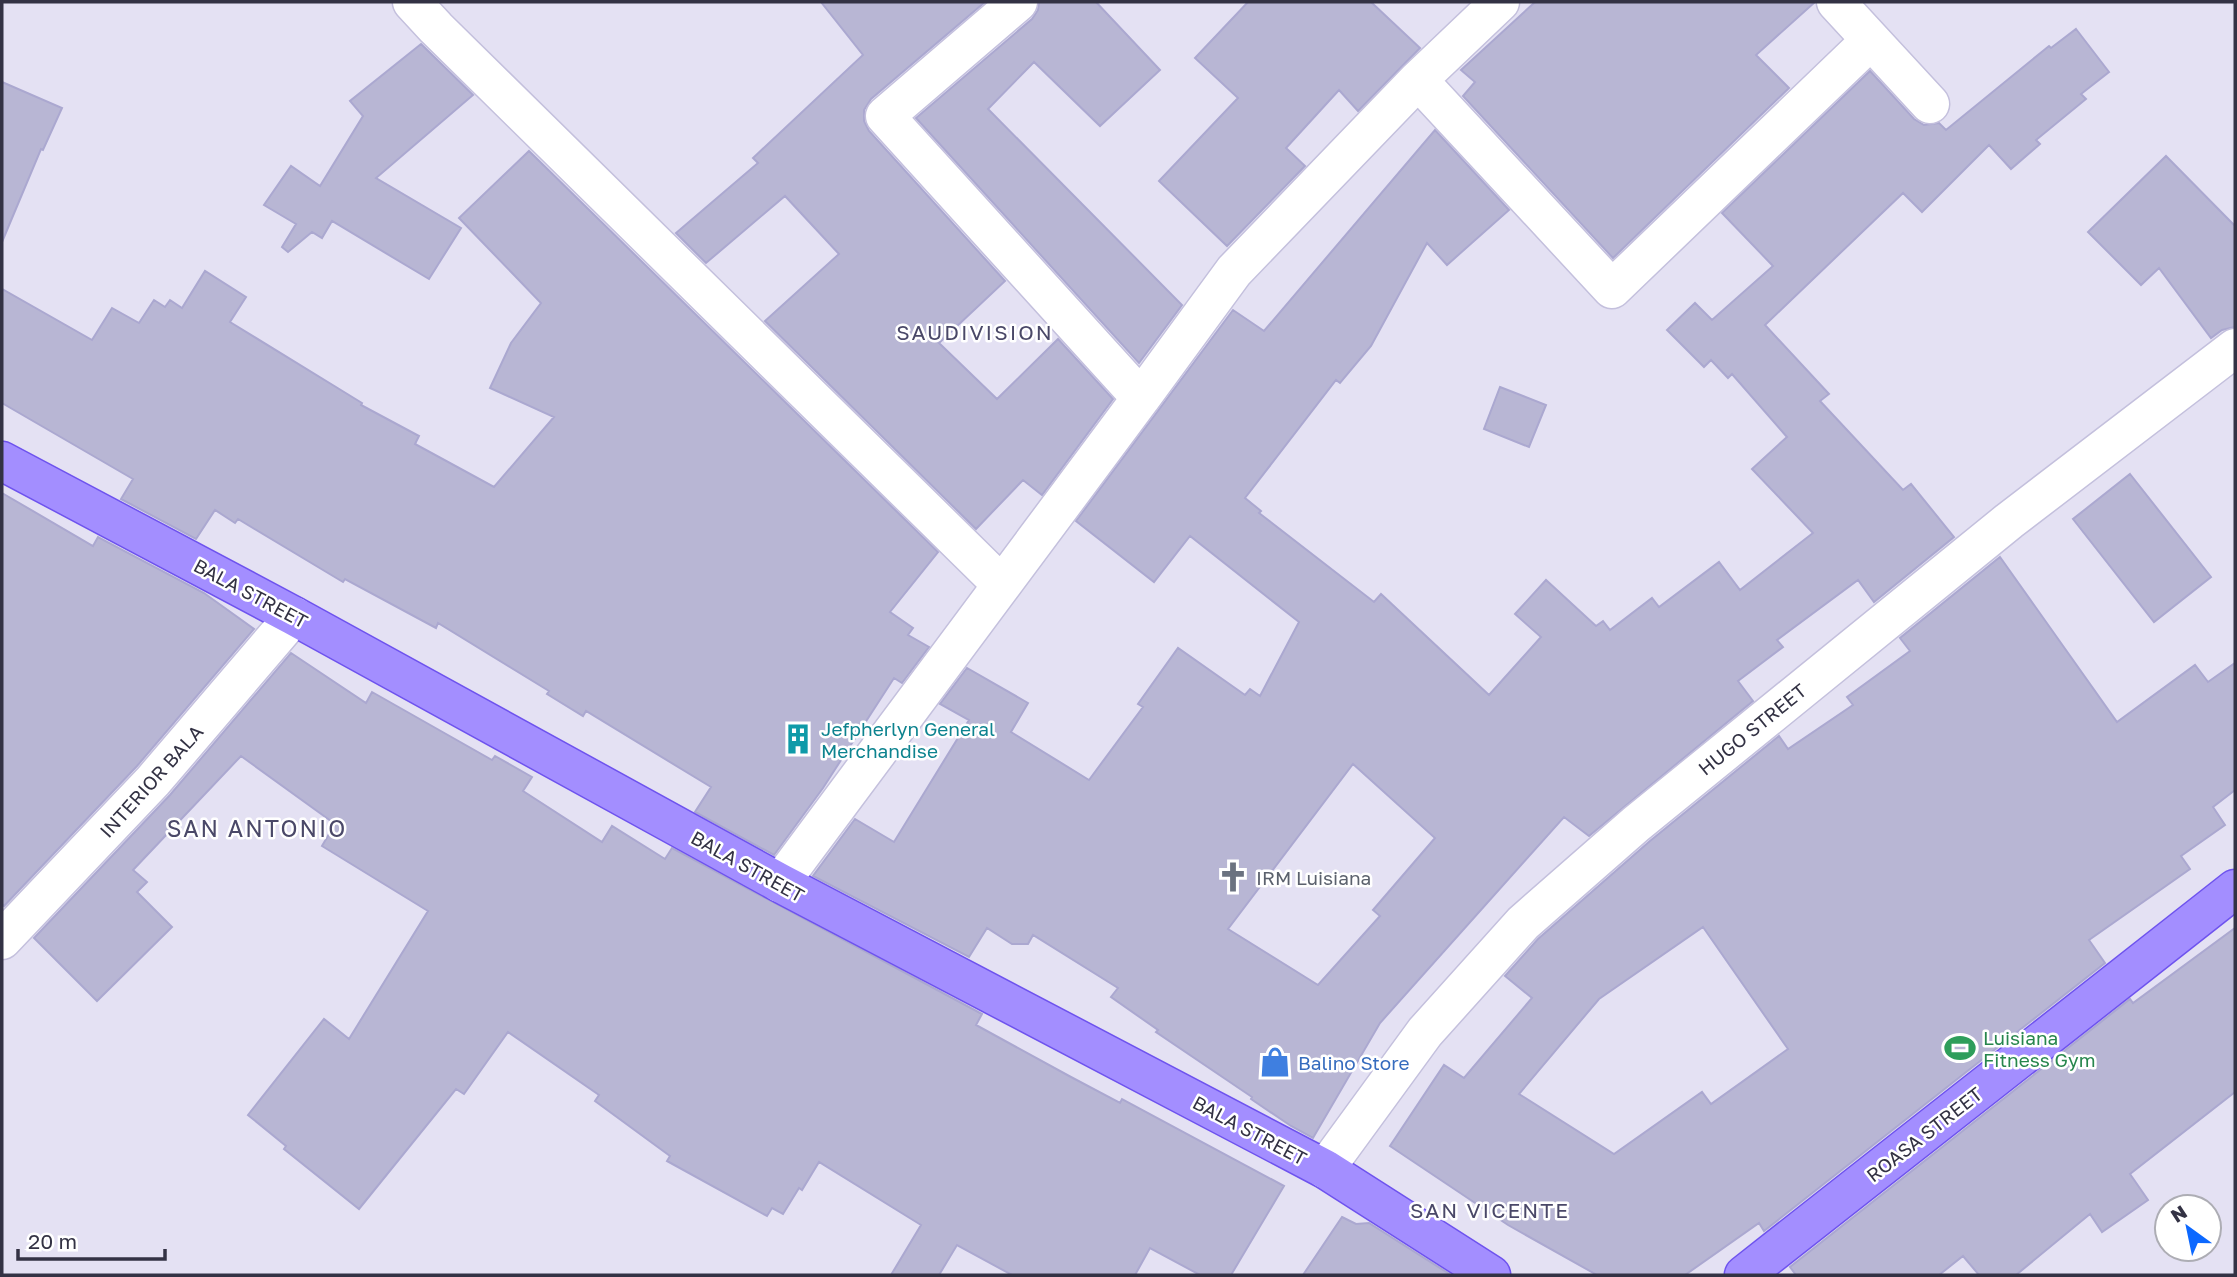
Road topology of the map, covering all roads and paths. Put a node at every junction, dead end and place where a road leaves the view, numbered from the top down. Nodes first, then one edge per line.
1 (412, 2) edge
2 (1018, 2) edge
3 (1500, 2) edge
4 (1836, 2) edge
5 (1871, 40) junction
6 (1418, 80) junction
7 (1930, 104) dead end
8 (2235, 348) edge
9 (1141, 398) junction
10 (2, 461) edge
11 (1001, 584) junction
12 (294, 617) junction
13 (780, 883) junction
14 (2235, 889) edge
15 (2, 940) edge
16 (1325, 1169) junction
17 (1491, 1275) edge
18 (1744, 1275) edge

1 - 11 street
2 - 9 street
3 - 6 street
4 - 5 street
5 - 6 street
5 - 7 street
6 - 9 street
8 - 16 street, HUGO STREET
9 - 11 street
10 - 12 main road, BALA STREET
11 - 13 street
12 - 13 main road, BALA STREET
12 - 15 street, INTERIOR BALA
13 - 16 main road, BALA STREET
14 - 18 main road, ROASA STREET
16 - 17 main road, BALA STREET

